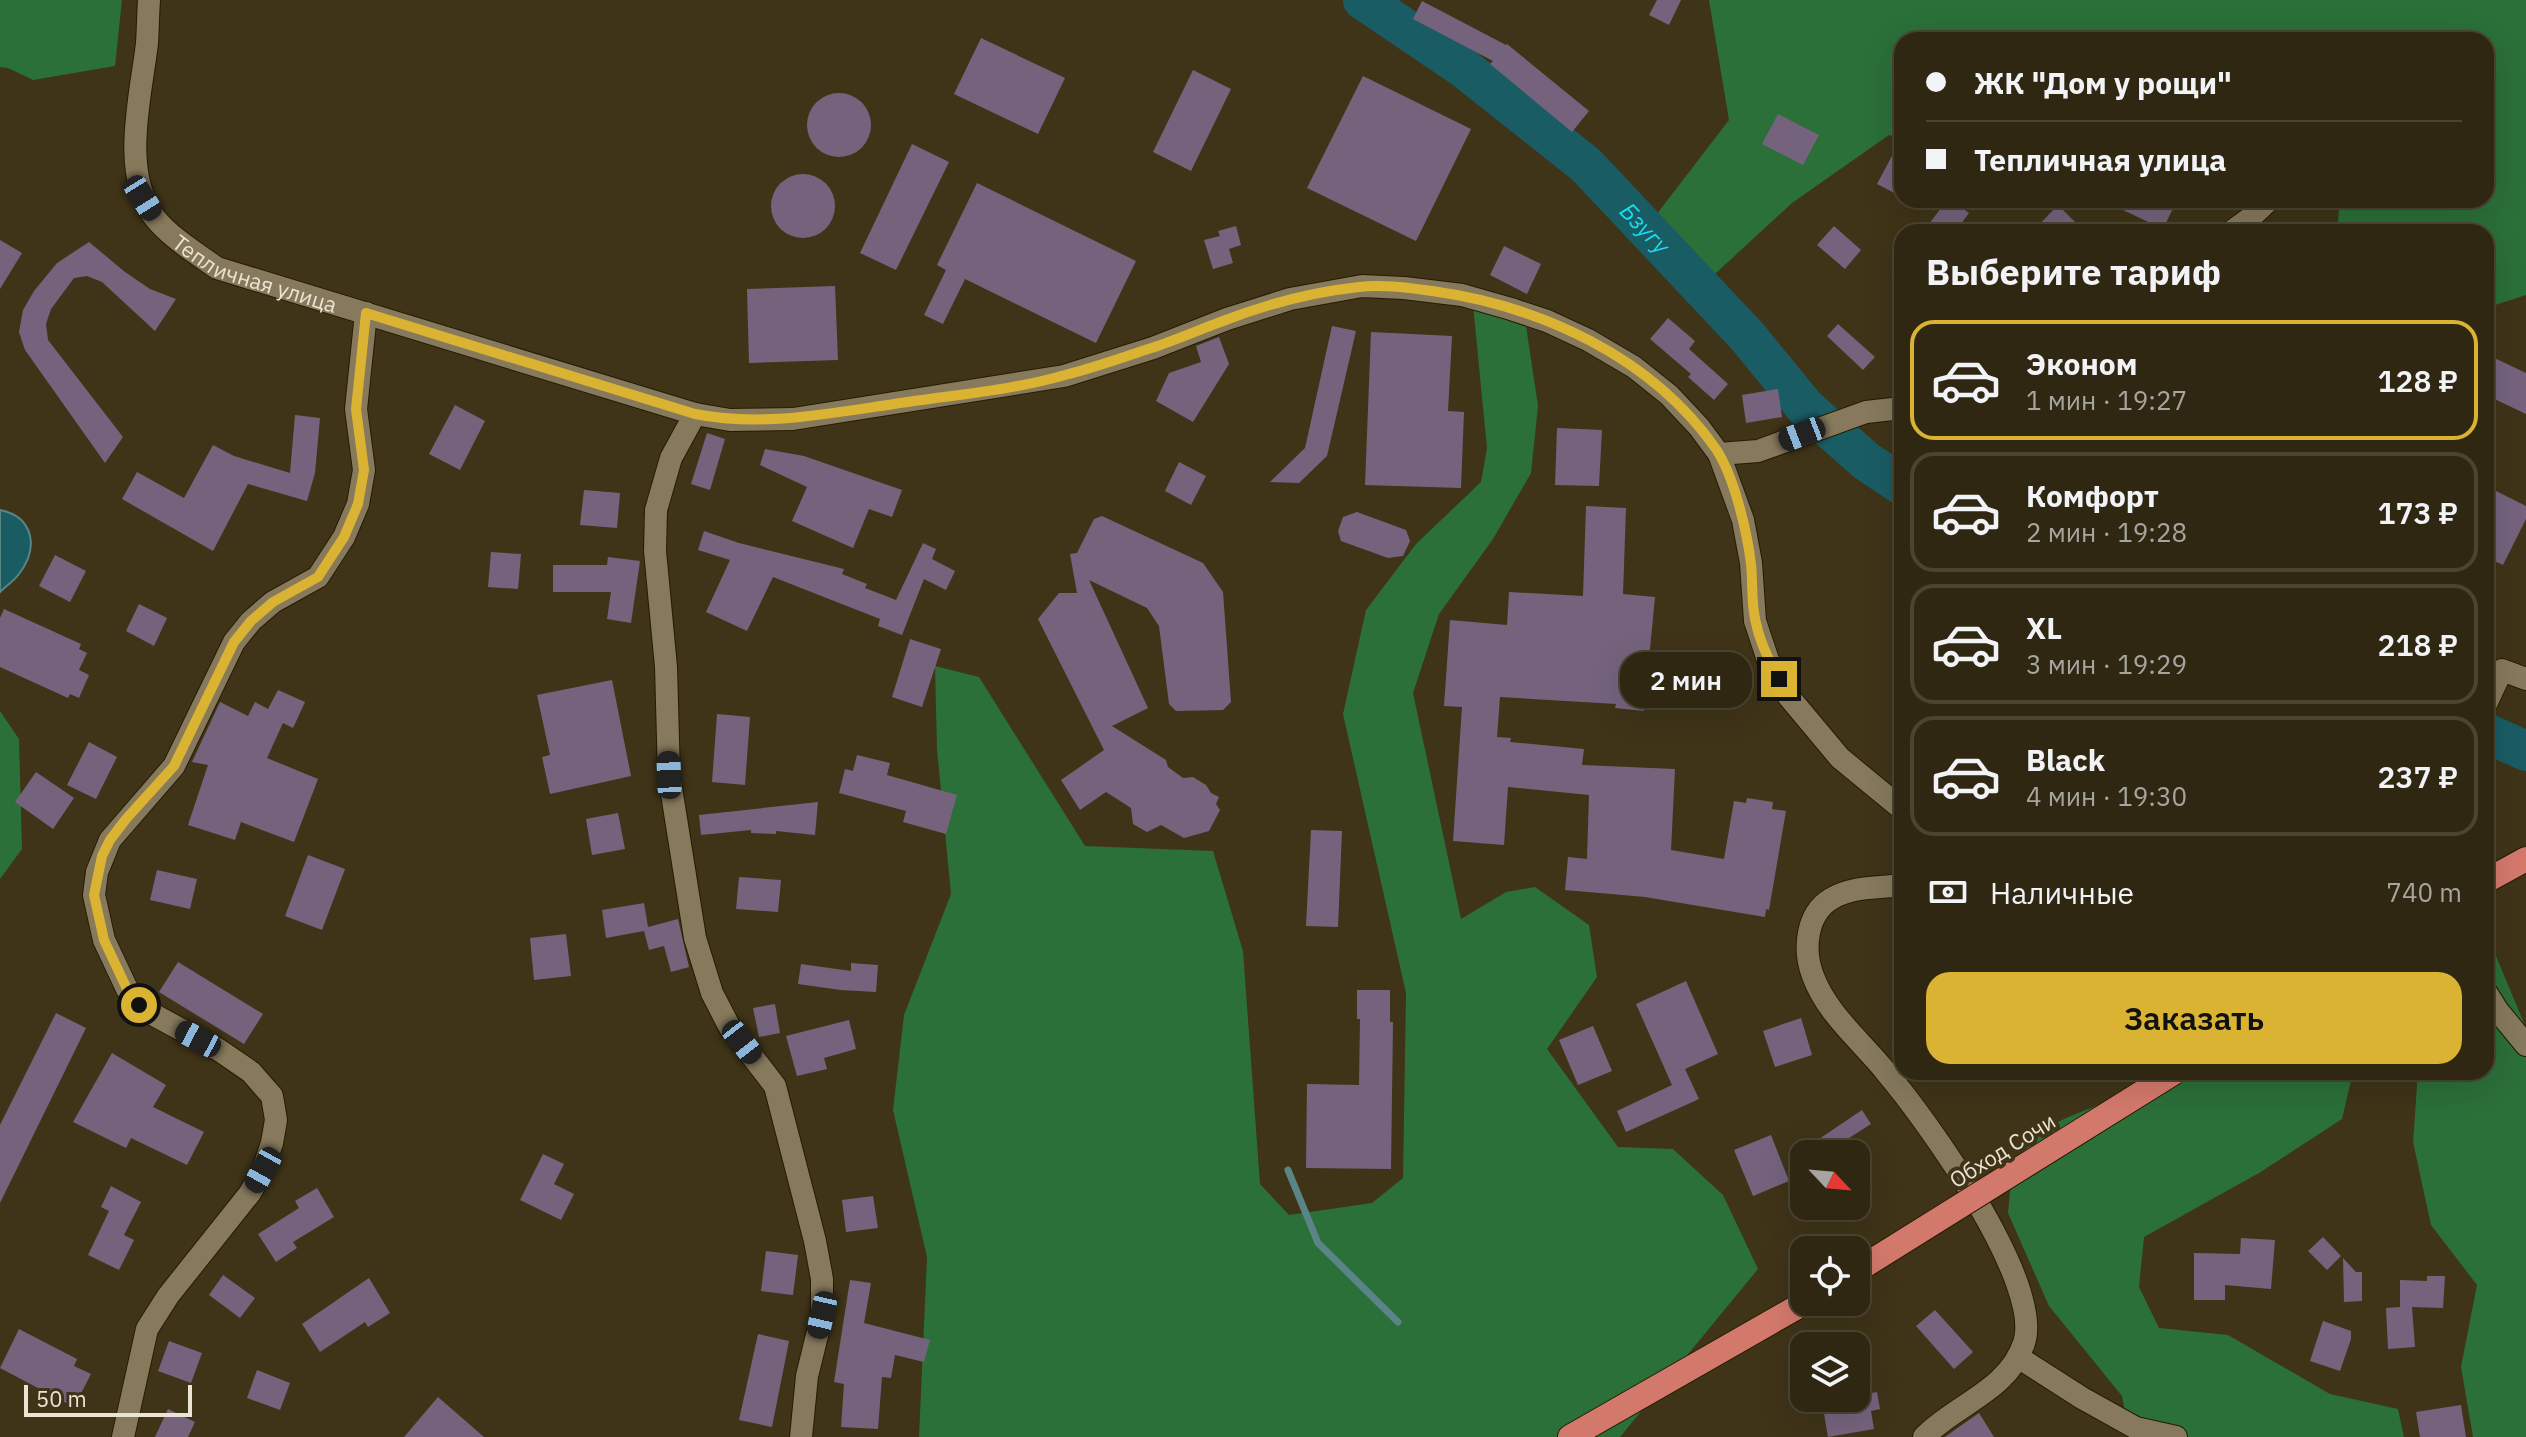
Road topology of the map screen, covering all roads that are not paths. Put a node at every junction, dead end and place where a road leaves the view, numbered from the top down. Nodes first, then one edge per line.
1 (149, 0) edge
2 (2261, 208) edge
3 (2242, 224) edge
4 (366, 313) junction
5 (1894, 409) edge
6 (695, 414) junction
7 (1719, 454) junction
8 (2526, 679) edge
9 (2494, 687) edge
10 (1894, 802) edge
11 (2526, 859) edge
12 (2494, 877) edge
13 (1894, 886) edge
14 (2494, 1005) edge
15 (2526, 1045) edge
16 (2162, 1080) edge
17 (1870, 1262) edge
18 (1790, 1311) edge
19 (2018, 1357) junction
20 (123, 1437) edge
21 (801, 1437) edge
22 (1570, 1437) edge
23 (1924, 1437) edge
24 (2176, 1437) edge

1 - 4 street, Тепличная улица
2 - 3 street
4 - 6 street, Тепличная улица
4 - 20 street
5 - 7 street
6 - 7 street, Тепличная улица
6 - 21 street
7 - 10 street, Тепличная улица
8 - 9 street
11 - 12 highway
13 - 19 street
14 - 15 street
16 - 17 highway, Обход Сочи, bridge
18 - 22 highway
19 - 23 street
19 - 24 street

